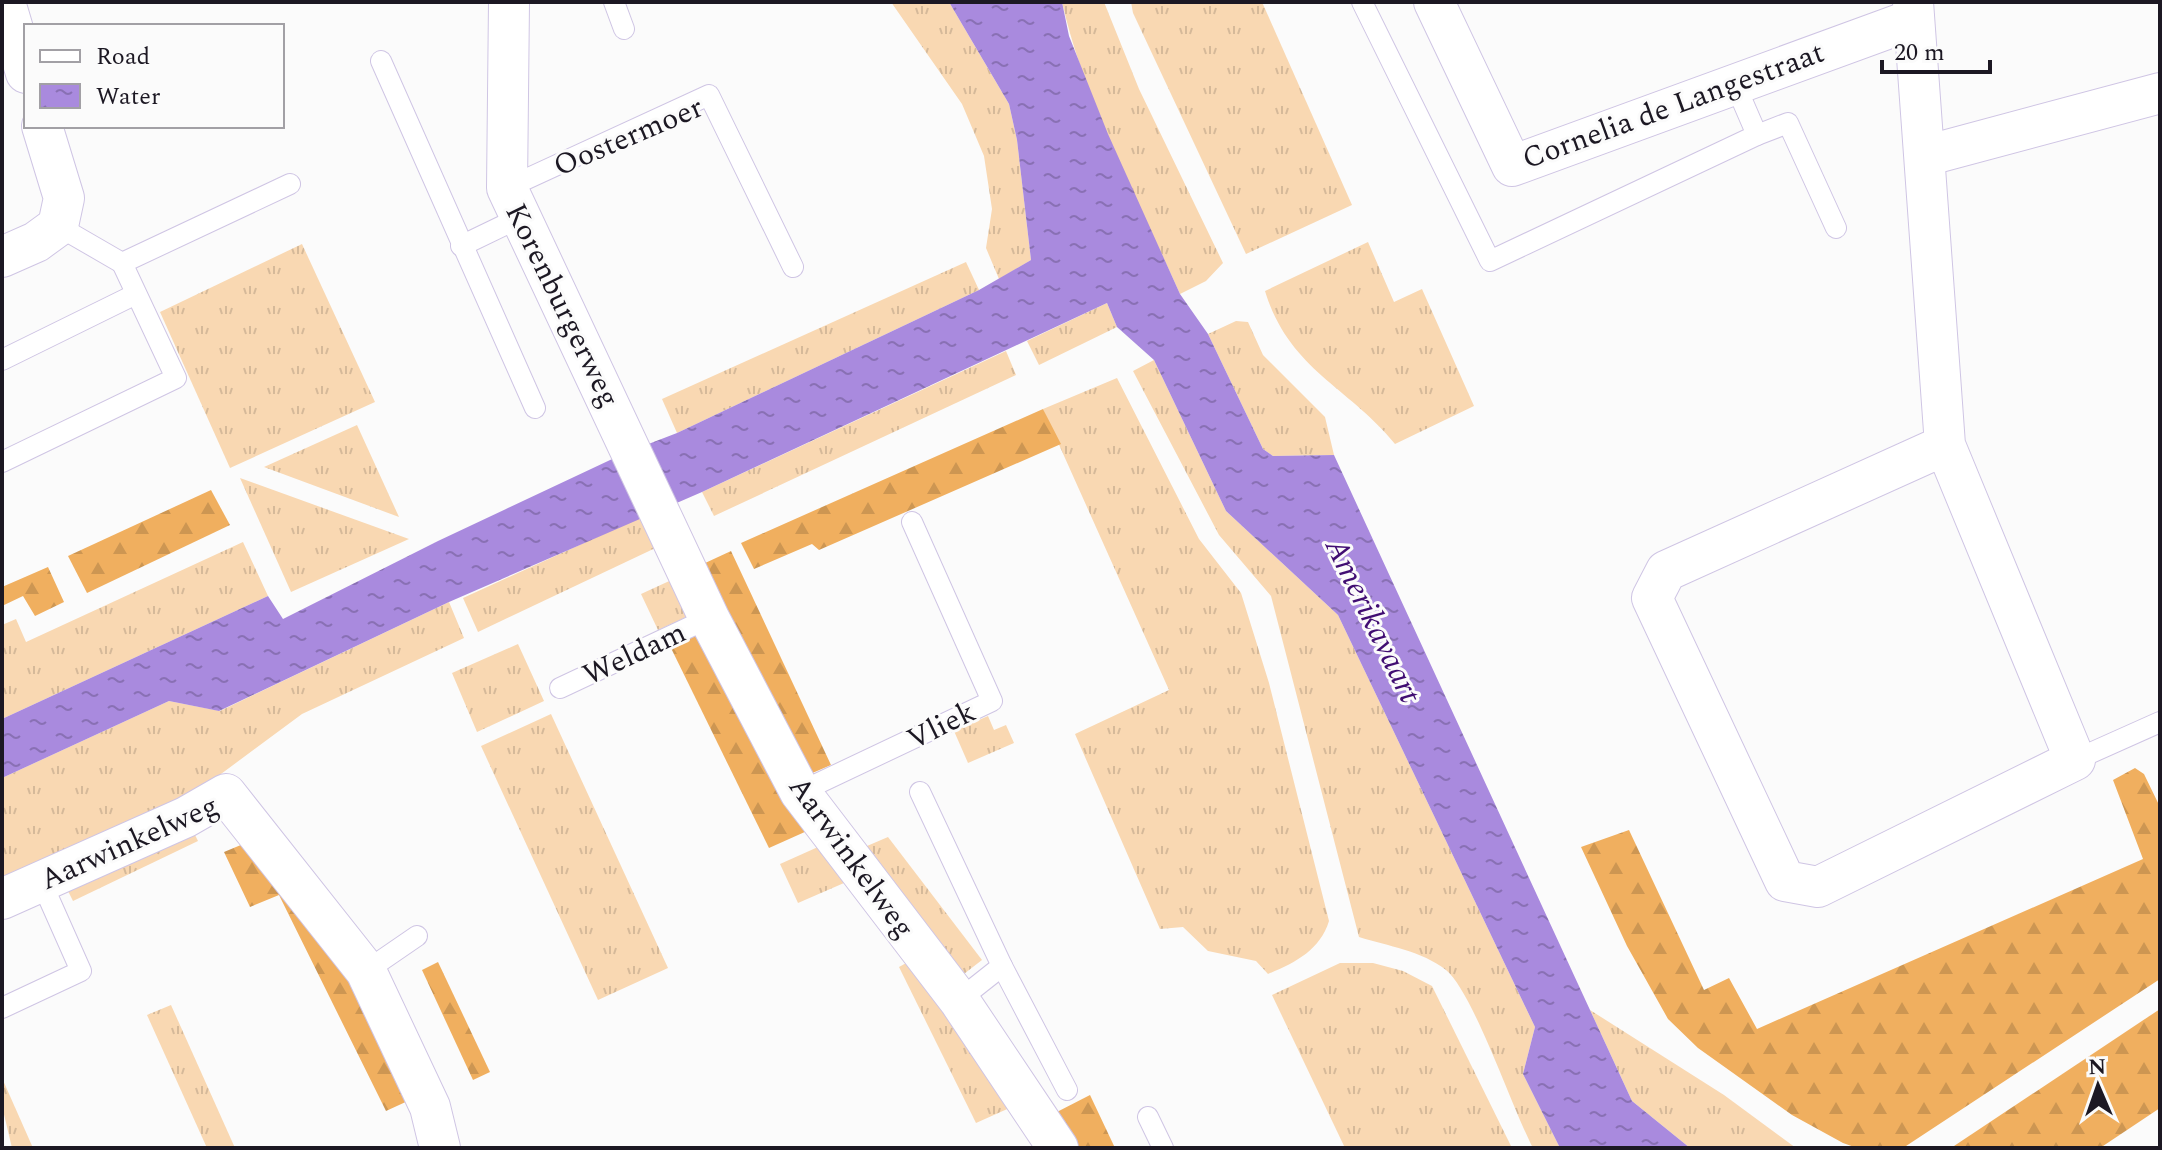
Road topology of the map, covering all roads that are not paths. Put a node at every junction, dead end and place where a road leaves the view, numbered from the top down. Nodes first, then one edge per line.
1 (5, 2) edge
2 (509, 2) edge
3 (614, 2) edge
4 (1362, 2) edge
5 (1434, 2) edge
6 (1913, 10) edge
7 (624, 29) dead end
8 (381, 61) dead end
9 (24, 66) edge
10 (1735, 84) junction
11 (2160, 93) edge
12 (43, 128) edge
13 (1757, 135) junction
14 (1925, 156) junction
15 (290, 184) dead end
16 (514, 203) junction
17 (58, 226) junction
18 (1836, 228) dead end
19 (461, 246) junction
20 (2, 257) edge
21 (122, 263) junction
22 (793, 267) dead end
23 (136, 294) junction
24 (2, 360) edge
25 (535, 408) dead end
26 (1945, 445) junction
27 (2, 462) edge
28 (912, 522) dead end
29 (668, 531) joint
30 (709, 618) junction
31 (560, 688) dead end
32 (2160, 722) edge
33 (2075, 760) junction
34 (800, 792) junction
35 (920, 792) dead end
36 (41, 881) junction
37 (2, 899) edge
38 (417, 936) dead end
39 (1002, 966) junction
40 (366, 971) junction
41 (959, 1000) junction
42 (2, 1008) edge
43 (1067, 1090) dead end
44 (1148, 1117) dead end
45 (440, 1148) edge
46 (1058, 1148) edge
47 (1163, 1148) edge

1 - 9 street
2 - 16 street, Korenburgerweg
3 - 7 lane
4 - 13 lane
5 - 10 street, Cornelia de Langestraat
6 - 10 street, Cornelia de Langestraat
6 - 14 street
8 - 19 lane
10 - 13 lane
11 - 14 street
12 - 17 street
13 - 18 lane
14 - 26 street
15 - 21 lane
16 - 19 lane
16 - 22 lane, Oostermoer
16 - 29 street, Korenburgerweg
17 - 20 street
17 - 21 lane
19 - 25 lane
21 - 23 lane
23 - 24 lane
23 - 27 lane
26 - 33 street
26 - 33 street
28 - 34 lane, Vliek
29 - 30 street, Aarwinkelweg
30 - 31 lane, Weldam
30 - 34 street, Aarwinkelweg
32 - 33 lane
34 - 41 street, Aarwinkelweg
35 - 39 lane, Vliek
36 - 37 street, Aarwinkelweg
36 - 40 street, Aarwinkelweg
36 - 42 lane
38 - 40 lane
39 - 41 lane
39 - 43 lane, Vliek
40 - 45 street, Aarwinkelweg
41 - 46 street, Aarwinkelweg
44 - 47 lane

